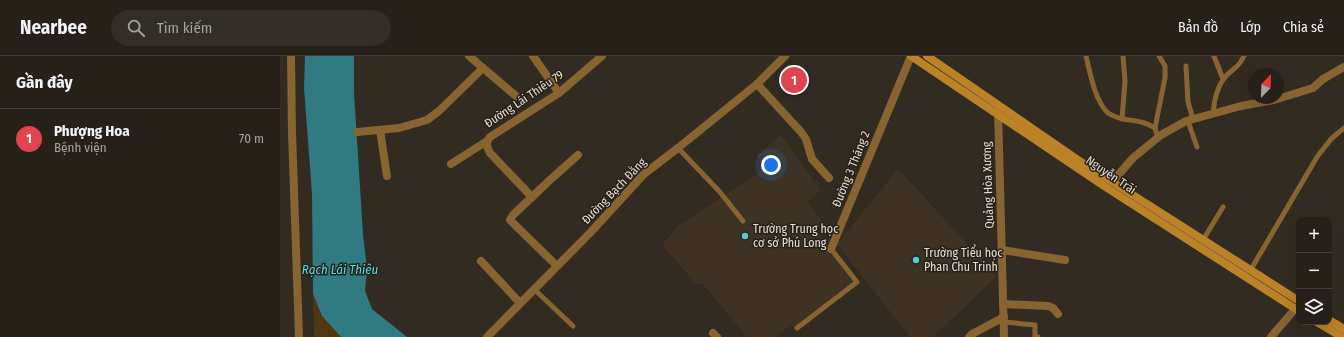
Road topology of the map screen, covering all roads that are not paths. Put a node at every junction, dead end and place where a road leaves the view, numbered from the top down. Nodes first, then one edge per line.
1 (291, 56) edge
2 (469, 56) edge
3 (533, 56) edge
4 (602, 56) edge
5 (785, 56) edge
6 (911, 56) edge
7 (927, 56) edge
8 (1086, 56) edge
9 (1123, 56) edge
10 (1159, 56) edge
11 (1214, 56) edge
12 (1244, 56) edge
13 (1186, 66) dead end
14 (1344, 67) edge
15 (482, 68) junction
16 (1223, 79) junction
17 (757, 84) junction
18 (559, 93) junction
19 (516, 96) dead end
20 (998, 105) junction
21 (998, 114) junction
22 (1213, 114) junction
23 (1122, 119) junction
24 (1191, 120) junction
25 (1155, 128) junction
26 (1344, 128) edge
27 (380, 130) junction
28 (357, 132) dead end
29 (1158, 138) junction
30 (487, 141) junction
31 (1197, 147) dead end
32 (678, 148) junction
33 (578, 155) dead end
34 (451, 164) dead end
35 (387, 176) dead end
36 (829, 178) dead end
37 (1112, 182) junction
38 (532, 196) junction
39 (1223, 208) dead end
40 (1153, 213) junction
41 (743, 221) dead end
42 (1202, 240) junction
43 (831, 249) joint
44 (1002, 250) junction
45 (1066, 260) dead end
46 (481, 261) dead end
47 (557, 266) junction
48 (1250, 270) junction
49 (534, 289) junction
50 (520, 303) junction
51 (1003, 304) junction
52 (1296, 305) edge
53 (1296, 306) edge
54 (1296, 309) edge
55 (1058, 314) dead end
56 (1004, 320) junction
57 (1332, 322) edge
58 (1322, 325) edge
59 (573, 326) dead end
60 (797, 328) dead end
61 (1344, 329) edge
62 (299, 337) edge
63 (487, 337) edge
64 (969, 337) edge
65 (1004, 337) edge
66 (1038, 337) edge
67 (1272, 337) edge
68 (1342, 337) edge

1 - 62 street
2 - 15 street
3 - 18 street
4 - 18 street, Đường Lái Thiêu 79
5 - 17 street, Đường Bạch Đằng
6 - 21 main road, Nguyễn Trãi
6 - 43 street, Đường 3 Tháng 2
7 - 20 main road, Nguyễn Trãi
8 - 23 lane
9 - 23 lane
10 - 25 lane
11 - 16 lane
12 - 16 lane
13 - 24 lane
14 - 22 street
15 - 19 street
15 - 27 street
16 - 22 lane
17 - 32 street, Đường Bạch Đằng
17 - 36 street
18 - 30 street, Đường Lái Thiêu 79
20 - 21 street, Quảng Hòa Xương
20 - 37 main road, Nguyễn Trãi
21 - 40 main road, Nguyễn Trãi
21 - 44 street, Quảng Hòa Xương
22 - 24 street
23 - 25 lane
24 - 29 street
24 - 31 lane
25 - 29 lane
26 - 48 lane
27 - 28 street
27 - 35 street
29 - 37 street
30 - 34 street
30 - 38 street, Đường Lái Thiêu 79
32 - 41 lane
32 - 47 street, Đường Bạch Đằng
33 - 38 street
37 - 40 main road, Nguyễn Trãi
38 - 47 street
39 - 42 lane
40 - 42 main road, Nguyễn Trãi
40 - 53 main road, Nguyễn Trãi
42 - 48 main road, Nguyễn Trãi
43 - 60 lane, Đường 3 Tháng 2
44 - 45 street
44 - 51 street, Quảng Hòa Xương
46 - 50 street
47 - 49 street, Đường Bạch Đằng
48 - 52 main road, Nguyễn Trãi
49 - 50 street, Đường Bạch Đằng
49 - 59 lane
50 - 63 street, Đường Bạch Đằng
51 - 55 street
51 - 56 street, Quảng Hòa Xương
54 - 67 street
56 - 64 street
56 - 65 street, Quảng Hòa Xương
56 - 66 lane
57 - 61 main road
58 - 68 main road

